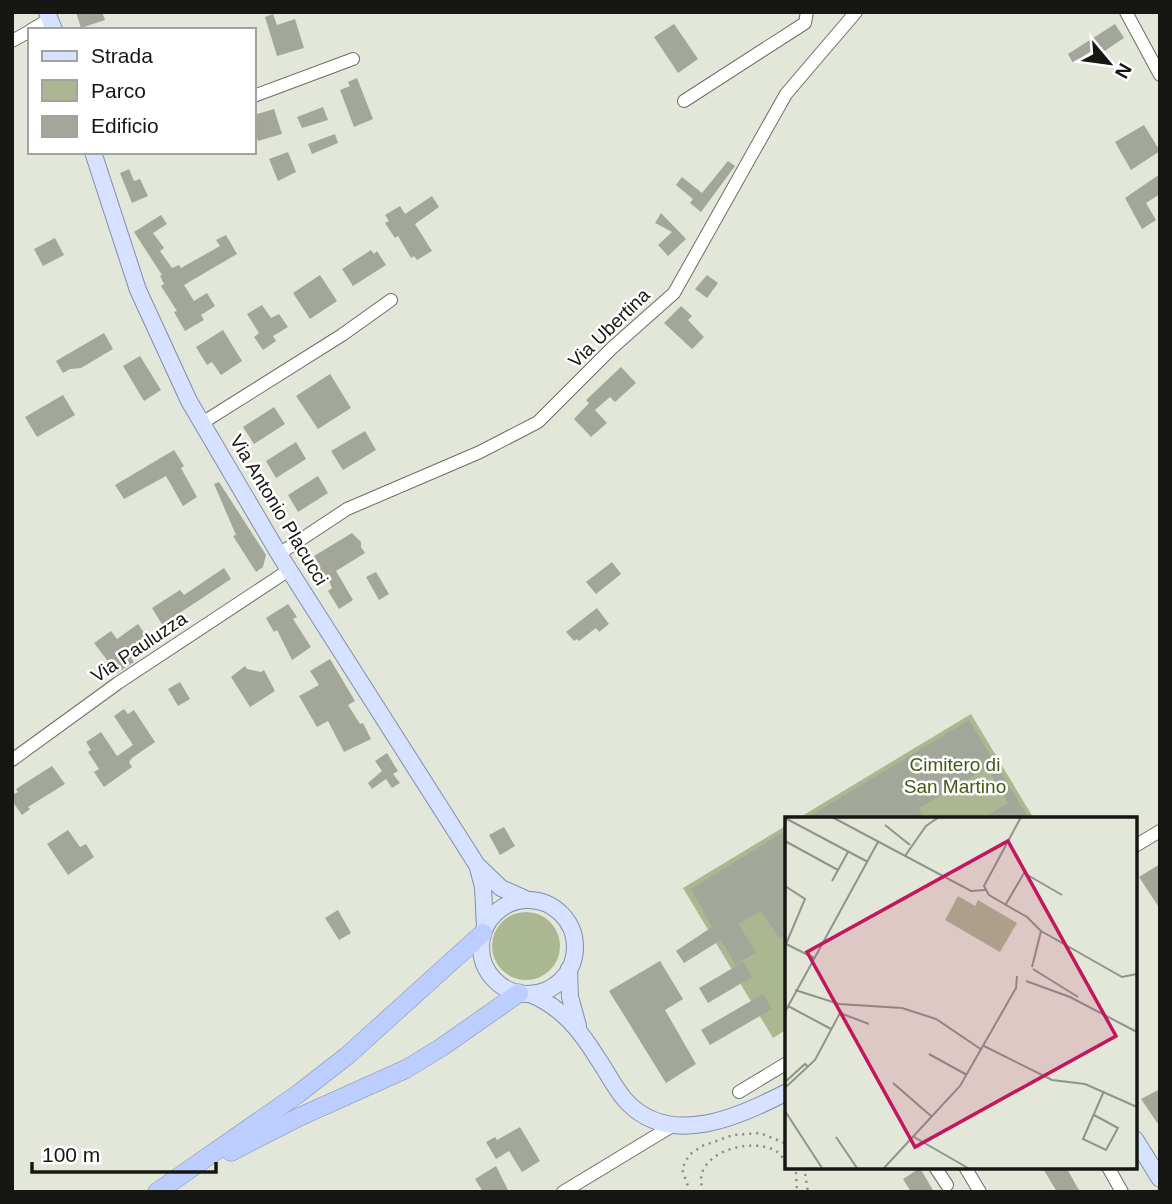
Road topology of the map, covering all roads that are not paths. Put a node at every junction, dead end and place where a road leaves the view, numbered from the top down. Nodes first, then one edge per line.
1 (807, 12) edge
2 (856, 12) edge
3 (1127, 13) edge
4 (50, 20) edge
5 (34, 28) edge
6 (28, 31) edge
7 (12, 41) edge
8 (353, 59) dead end
9 (1160, 75) edge
10 (256, 95) edge
11 (684, 101) dead end
12 (96, 154) edge
13 (391, 300) dead end
14 (202, 423) junction
15 (279, 554) junction
16 (289, 570) junction
17 (12, 760) edge
18 (1160, 831) edge
19 (1137, 845) edge
20 (477, 865) junction
21 (528, 900) junction
22 (484, 931) junction
23 (569, 969) junction
24 (524, 993) junction
25 (579, 1028) junction
26 (785, 1064) edge
27 (739, 1092) dead end
28 (785, 1093) edge
29 (672, 1126) junction
30 (1137, 1142) edge
31 (937, 1169) edge
32 (966, 1169) edge
33 (1109, 1169) edge
34 (1160, 1179) edge
35 (947, 1185) dead end
36 (164, 1187) edge
37 (563, 1192) edge
38 (980, 1192) edge
39 (1122, 1192) edge

1 - 11 street
2 - 15 street, Via Ubertina
3 - 9 street
4 - 5 street
6 - 7 street
8 - 10 street
12 - 14 main road, Via Antonio Placucci
13 - 14 street
14 - 15 main road, Via Antonio Placucci
15 - 16 main road, Via Antonio Placucci
16 - 17 street, Via Pauluzza
16 - 20 main road, Via Antonio Placucci
18 - 19 street
20 - 21 main road, Via Antonio Placucci
20 - 22 main road, Via Antonio Placucci
21 - 22 main road
21 - 23 main road, Via Antonio Placucci
22 - 24 main road, Via Antonio Placucci
22 - 36 highway
23 - 24 main road
23 - 25 main road, Via Antonio Placucci
24 - 25 main road, Via Antonio Placucci
24 - 36 highway
25 - 29 main road, Via Antonio Placucci
26 - 27 street
28 - 29 main road, Via Antonio Placucci
29 - 37 street
30 - 34 main road
31 - 35 street
32 - 38 street
33 - 39 street

